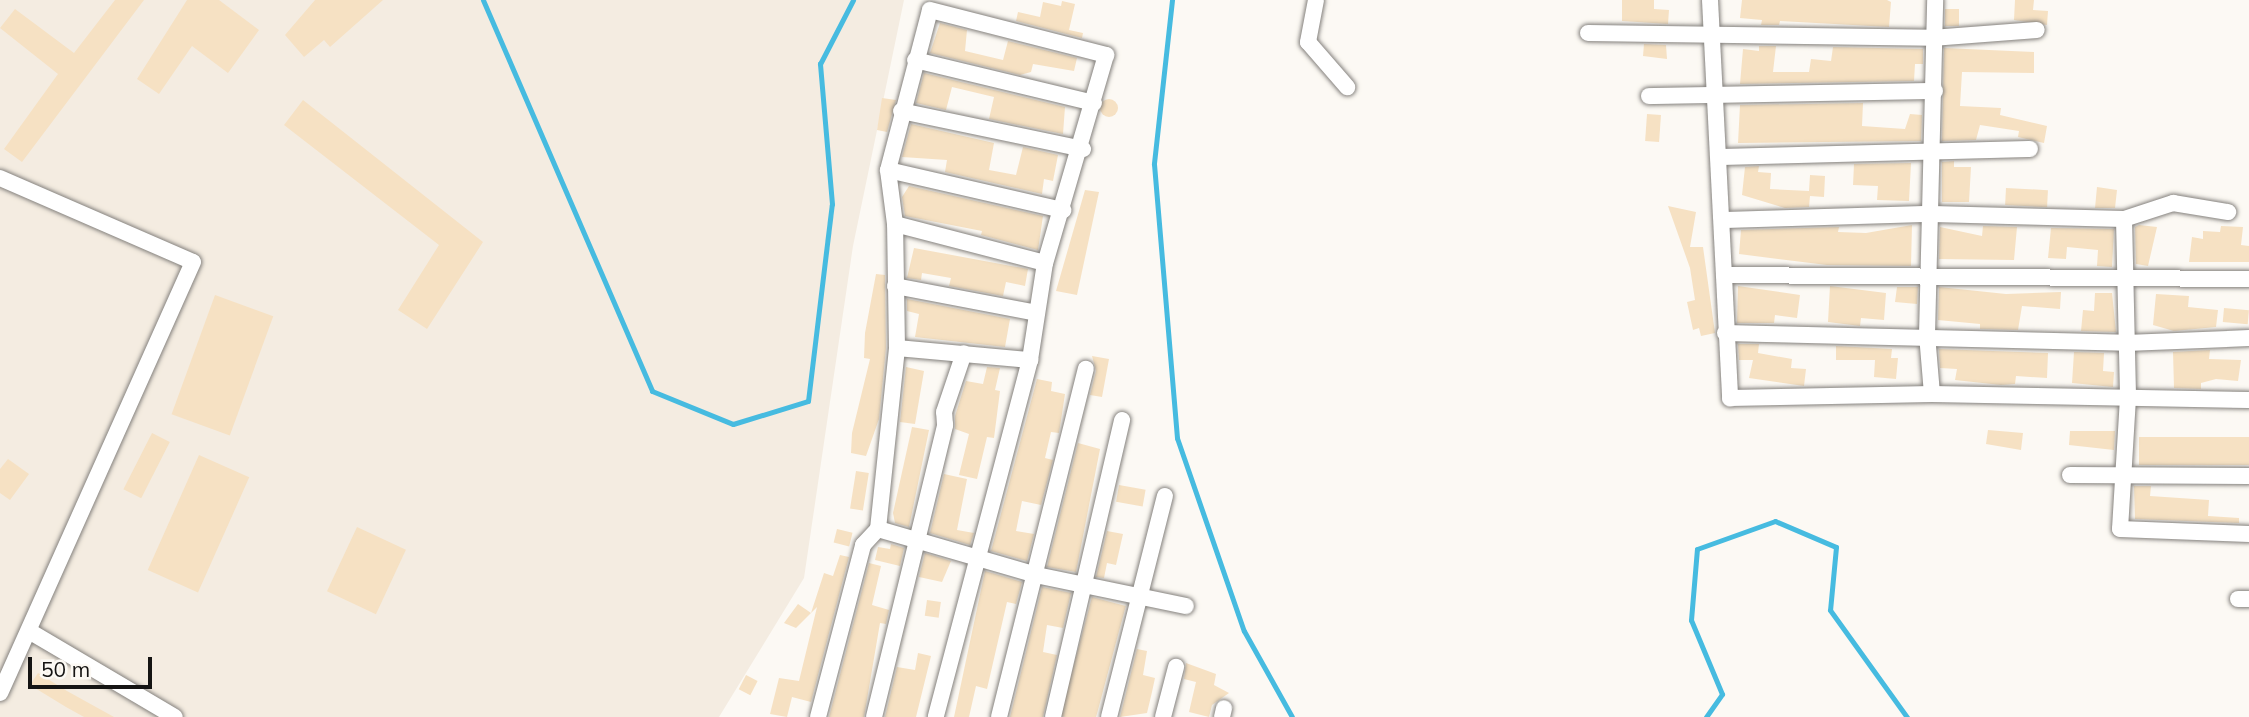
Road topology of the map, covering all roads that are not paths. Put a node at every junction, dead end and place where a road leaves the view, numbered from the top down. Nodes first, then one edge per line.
1 (1316, 0) edge
2 (1710, 0) edge
3 (1935, 0) edge
4 (2037, 30) dead end
5 (1588, 33) dead end
6 (1709, 38) junction
7 (1932, 38) junction
8 (915, 60) junction
9 (1347, 87) dead end
10 (1935, 91) junction
11 (1713, 94) junction
12 (1649, 96) dead end
13 (1094, 103) junction
14 (901, 111) junction
15 (1083, 149) junction
16 (2030, 149) dead end
17 (1720, 156) junction
18 (1930, 156) junction
19 (888, 170) junction
20 (0, 178) edge
21 (1063, 210) junction
22 (2228, 212) dead end
23 (1932, 214) junction
24 (2124, 219) junction
25 (1725, 220) junction
26 (895, 224) junction
27 (1045, 263) junction
28 (1724, 275) junction
29 (2126, 279) junction
30 (2249, 279) edge
31 (1928, 280) junction
32 (895, 286) junction
33 (1036, 313) junction
34 (1725, 333) junction
35 (1927, 335) junction
36 (2249, 338) edge
37 (2126, 343) junction
38 (897, 348) junction
39 (964, 353) junction
40 (1030, 360) junction
41 (1086, 369) dead end
42 (1931, 394) junction
43 (2128, 397) junction
44 (2249, 400) edge
45 (1122, 420) dead end
46 (2070, 475) dead end
47 (2249, 476) edge
48 (2126, 478) junction
49 (1165, 496) dead end
50 (878, 529) junction
51 (2249, 534) edge
52 (917, 542) junction
53 (978, 559) junction
54 (1036, 575) junction
55 (1087, 586) junction
56 (1140, 595) junction
57 (1186, 607) dead end
58 (29, 631) junction
59 (1176, 667) dead end
60 (0, 693) edge
61 (175, 717) edge
62 (818, 717) edge
63 (874, 717) edge
64 (936, 717) edge
65 (999, 717) edge
66 (1053, 717) edge
67 (1109, 717) edge
68 (1163, 717) edge

1 - 9 street
2 - 6 street
3 - 7 street
4 - 7 street
5 - 6 street
6 - 7 street
6 - 11 street
7 - 10 street
8 - 13 street
8 - 13 street
8 - 14 street
10 - 11 street
10 - 18 street
11 - 12 street
11 - 17 street
13 - 15 street
14 - 15 street
14 - 19 street
15 - 21 street
16 - 18 street
17 - 18 street
17 - 25 street
18 - 23 street
19 - 21 street
19 - 26 street
20 - 58 street
21 - 27 street
22 - 24 street
23 - 24 street
23 - 25 street
23 - 31 street
24 - 29 street
25 - 28 street
26 - 27 street
26 - 32 street
27 - 33 street
28 - 31 street
28 - 34 street
29 - 30 street
29 - 31 street
29 - 37 street
31 - 35 street
32 - 33 street
32 - 38 street
33 - 40 street
34 - 35 street
34 - 42 street
35 - 37 street
35 - 42 street
36 - 37 street
37 - 43 street
38 - 39 street
38 - 50 street
39 - 40 street
39 - 52 street
40 - 53 street
41 - 54 street
42 - 43 street
43 - 44 street
43 - 48 street
45 - 55 street
46 - 48 street
47 - 48 street
48 - 51 street
49 - 56 street
50 - 52 street
50 - 62 street
52 - 53 street
52 - 63 street
53 - 54 street
53 - 64 street
54 - 55 street
54 - 65 street
55 - 56 street
55 - 66 street
56 - 57 street
56 - 67 street
58 - 60 street
58 - 61 street
59 - 68 street

